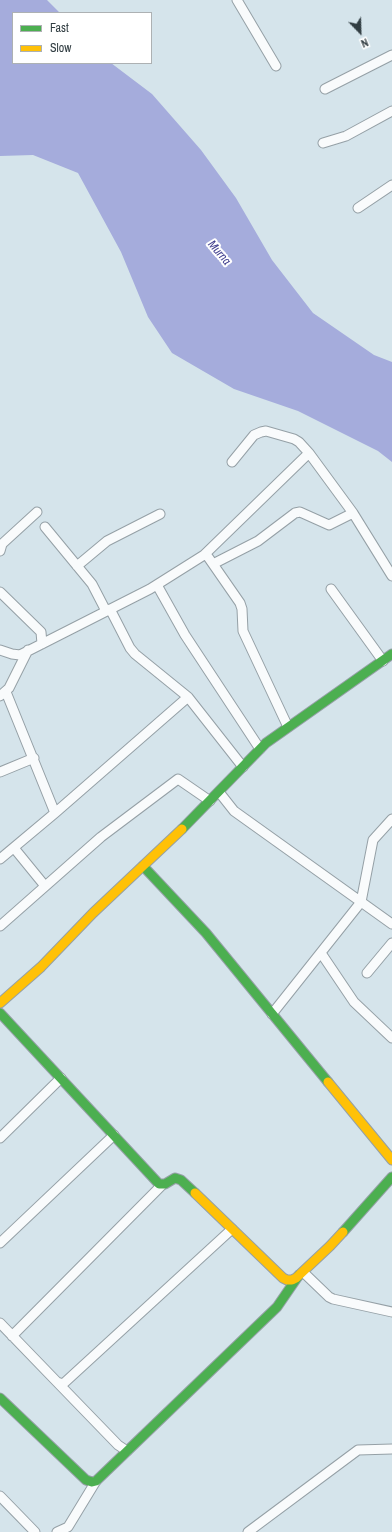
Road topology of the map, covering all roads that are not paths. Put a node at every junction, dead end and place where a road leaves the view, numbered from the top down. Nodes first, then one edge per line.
1 (237, 0) edge
2 (392, 55) edge
3 (276, 66) dead end
4 (326, 89) dead end
5 (392, 111) edge
6 (323, 143) dead end
7 (392, 185) edge
8 (358, 208) dead end
9 (309, 453) junction
10 (232, 462) dead end
11 (37, 512) dead end
12 (353, 513) junction
13 (160, 514) dead end
14 (45, 527) dead end
15 (0, 551) edge
16 (206, 554) junction
17 (213, 564) junction
18 (77, 566) junction
19 (392, 576) edge
20 (157, 585) junction
21 (331, 589) dead end
22 (0, 592) edge
23 (108, 610) junction
24 (42, 644) junction
25 (0, 650) edge
26 (28, 650) junction
27 (392, 654) edge
28 (383, 660) junction
29 (3, 694) edge
30 (188, 697) junction
31 (288, 727) junction
32 (260, 749) junction
33 (34, 758) junction
34 (243, 767) junction
35 (0, 772) edge
36 (219, 792) junction
37 (210, 801) junction
38 (55, 813) junction
39 (392, 819) edge
40 (14, 848) junction
41 (0, 859) edge
42 (143, 866) junction
43 (45, 886) junction
44 (361, 902) junction
45 (392, 924) edge
46 (0, 926) edge
47 (392, 943) edge
48 (321, 953) junction
49 (367, 974) dead end
50 (1, 1000) edge
51 (0, 1013) edge
52 (272, 1014) junction
53 (392, 1038) edge
54 (60, 1078) junction
55 (114, 1135) junction
56 (0, 1138) edge
57 (392, 1160) edge
58 (392, 1177) edge
59 (162, 1184) junction
60 (232, 1229) junction
61 (0, 1243) edge
62 (301, 1273) junction
63 (392, 1312) edge
64 (0, 1323) edge
65 (12, 1336) junction
66 (57, 1382) junction
67 (0, 1398) edge
68 (392, 1449) edge
69 (127, 1451) junction
70 (96, 1481) junction
71 (0, 1496) edge
72 (35, 1532) edge
73 (57, 1532) edge
74 (248, 1532) edge

1 - 3 street
2 - 4 street
5 - 6 street
7 - 8 street
9 - 10 street
9 - 12 street
9 - 16 street
11 - 15 street
12 - 17 street
12 - 19 street
13 - 18 street
14 - 18 street
16 - 17 street
16 - 20 street
17 - 31 street
18 - 23 street
20 - 23 street
20 - 32 street
21 - 28 street
22 - 24 street
23 - 24 street
23 - 30 street
24 - 26 street
25 - 26 street
26 - 29 street
27 - 28 street
28 - 31 street
29 - 33 street
30 - 34 street
30 - 38 street
31 - 32 street
32 - 34 street
33 - 35 street
33 - 38 street
34 - 36 street
36 - 37 street
36 - 44 street
37 - 42 street
37 - 43 street
38 - 40 street
39 - 44 street
40 - 41 street
40 - 43 street
42 - 50 street
42 - 52 street
43 - 46 street
44 - 45 street
44 - 48 street
47 - 49 street
48 - 52 street
48 - 53 street
51 - 54 street
52 - 57 street
54 - 55 street
54 - 56 street
55 - 59 street
55 - 61 street
58 - 62 street
59 - 60 street
59 - 65 street
60 - 62 street
60 - 66 street
62 - 63 street
62 - 69 street
64 - 65 street
65 - 66 street
66 - 69 street
67 - 70 street
68 - 74 street
69 - 70 street
70 - 73 street
71 - 72 street

